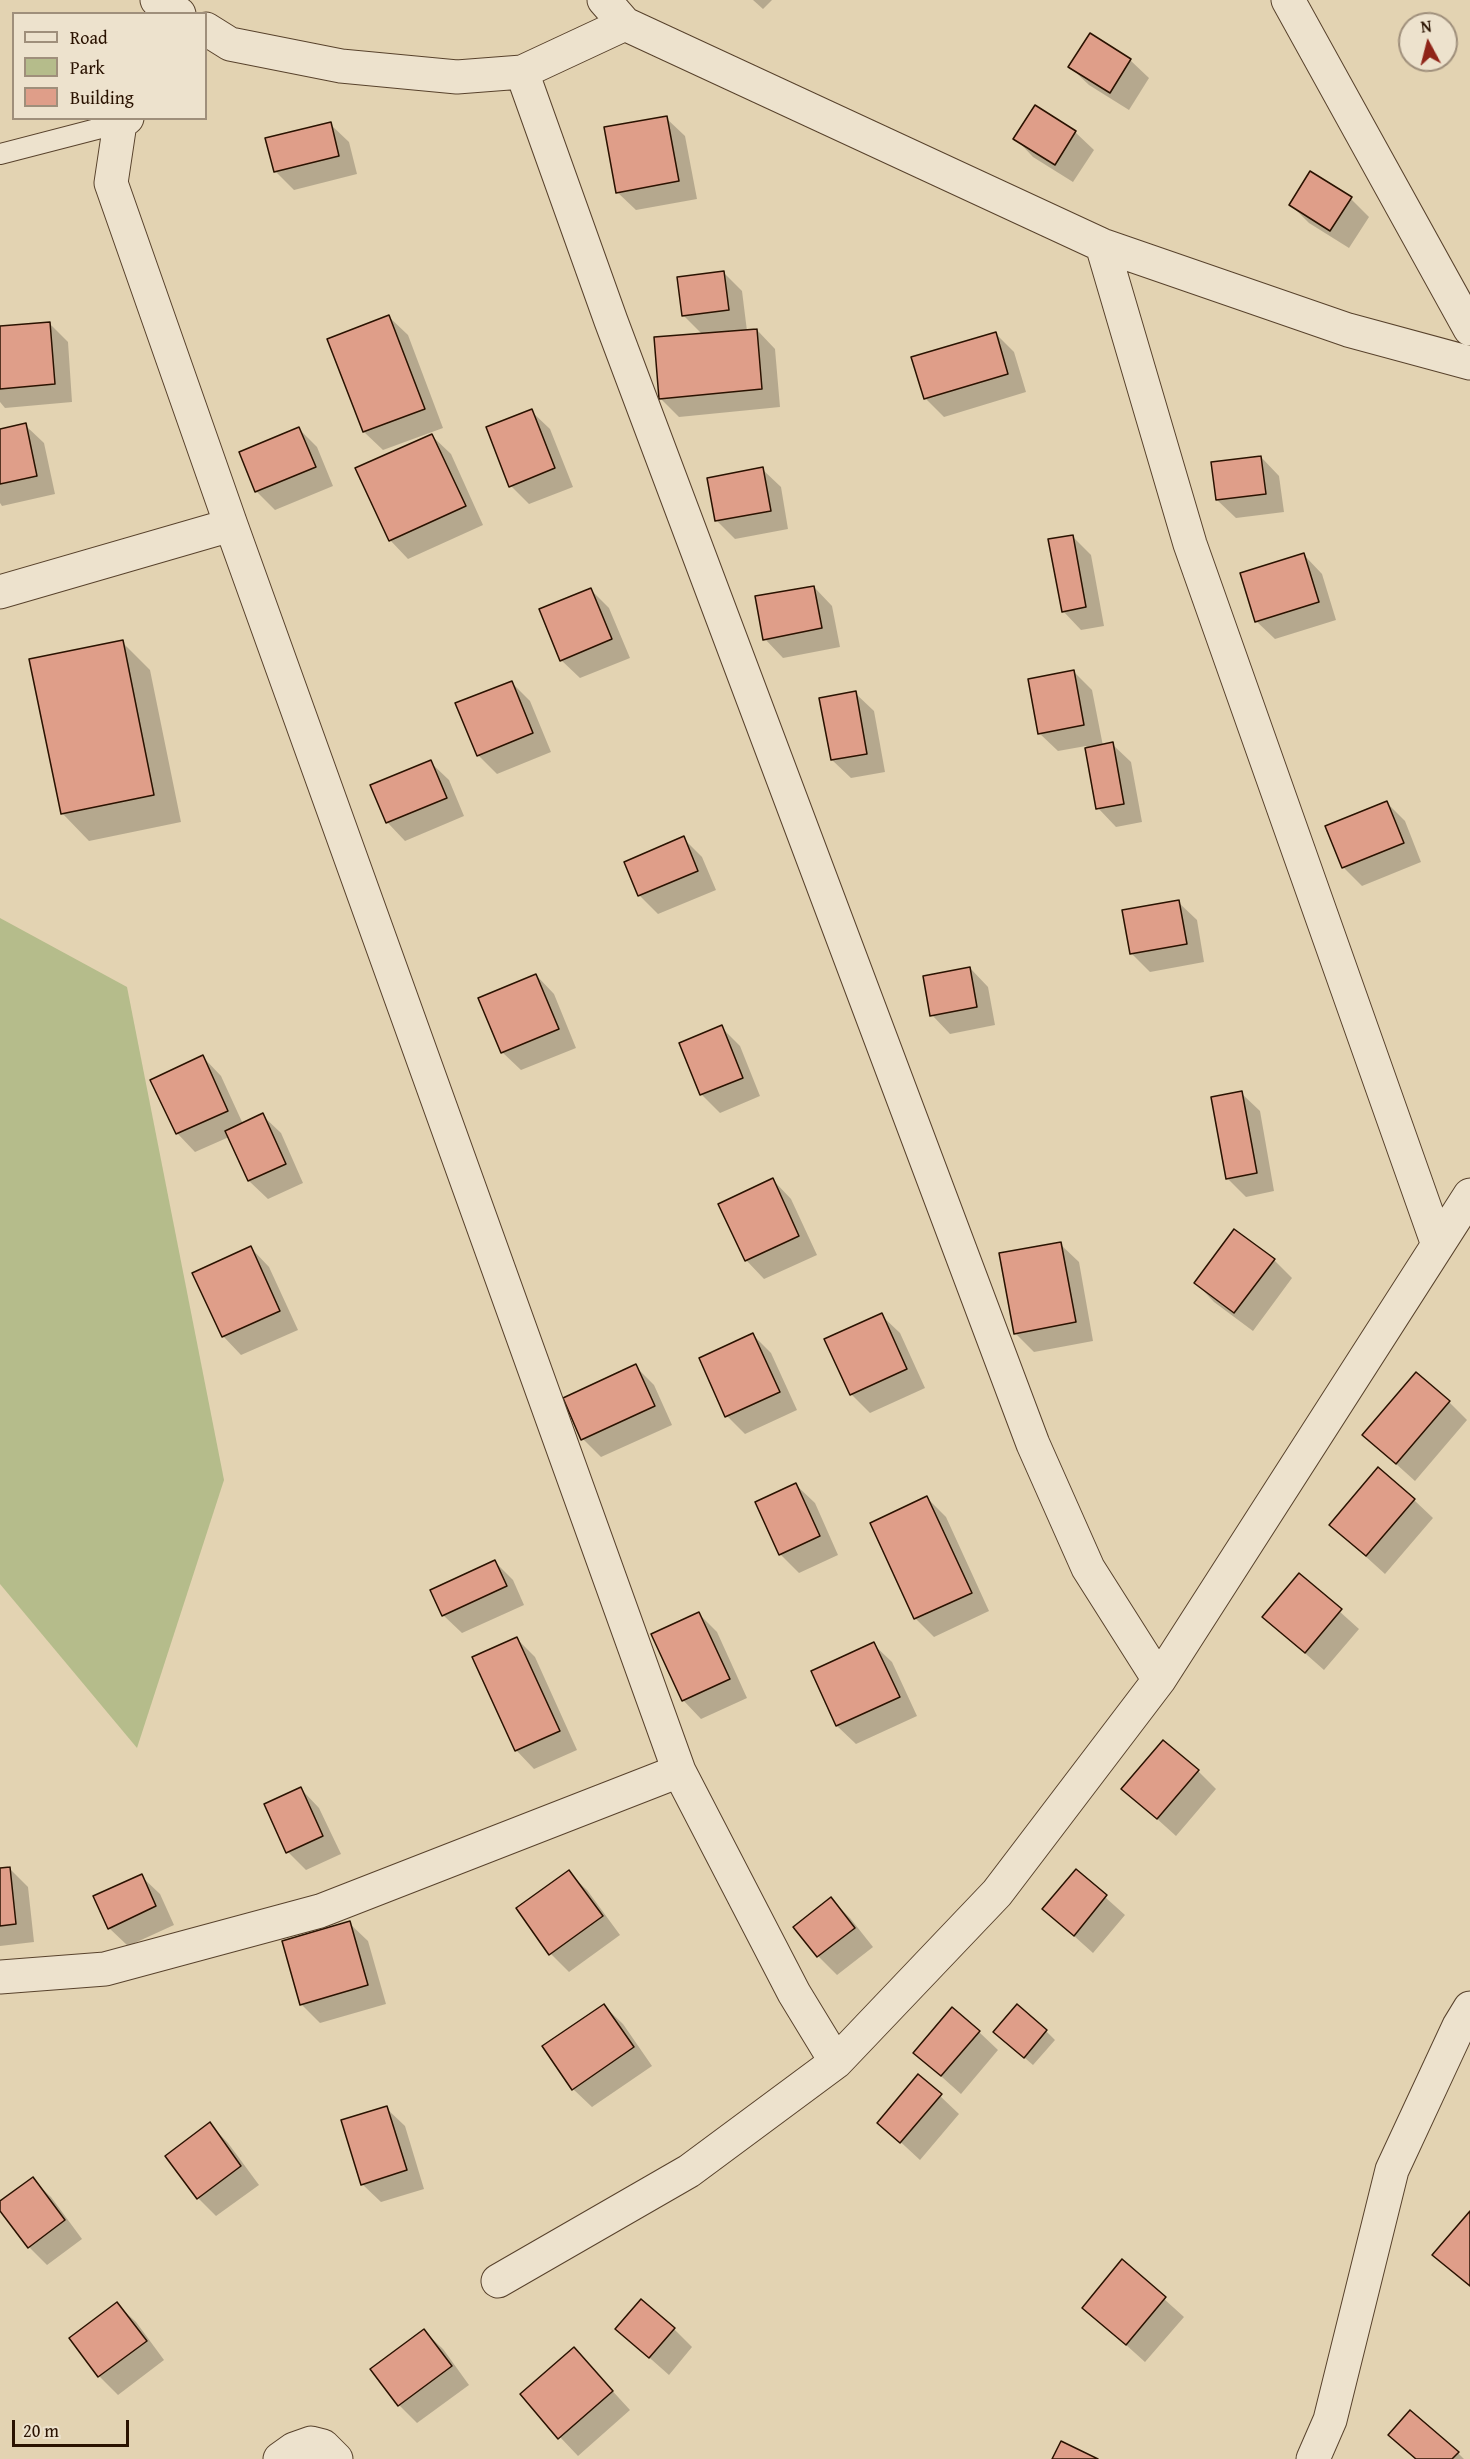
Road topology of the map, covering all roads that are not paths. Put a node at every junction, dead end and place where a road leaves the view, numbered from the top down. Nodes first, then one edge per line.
1 (157, 0) edge
2 (1288, 0) edge
3 (176, 12) edge
4 (615, 12) edge
5 (214, 45) edge
6 (522, 72) junction
7 (124, 121) edge
8 (0, 154) edge
9 (1102, 244) junction
10 (1470, 329) edge
11 (1470, 363) edge
12 (231, 525) junction
13 (0, 592) edge
14 (1470, 1195) edge
15 (1438, 1245) junction
16 (1159, 1680) junction
17 (679, 1771) junction
18 (0, 1977) edge
19 (1470, 2008) edge
20 (836, 2062) junction
21 (498, 2281) dead end
22 (280, 2459) edge
23 (336, 2459) edge
24 (1313, 2459) edge

1 - 3 street
2 - 10 street
4 - 6 street
4 - 9 street
5 - 6 street
6 - 16 street
7 - 8 lane
7 - 12 street
9 - 11 street
9 - 15 street
12 - 13 street
12 - 17 street
14 - 15 street
15 - 16 street
16 - 20 street
17 - 18 street
17 - 20 street
19 - 24 street
20 - 21 street
22 - 23 street

